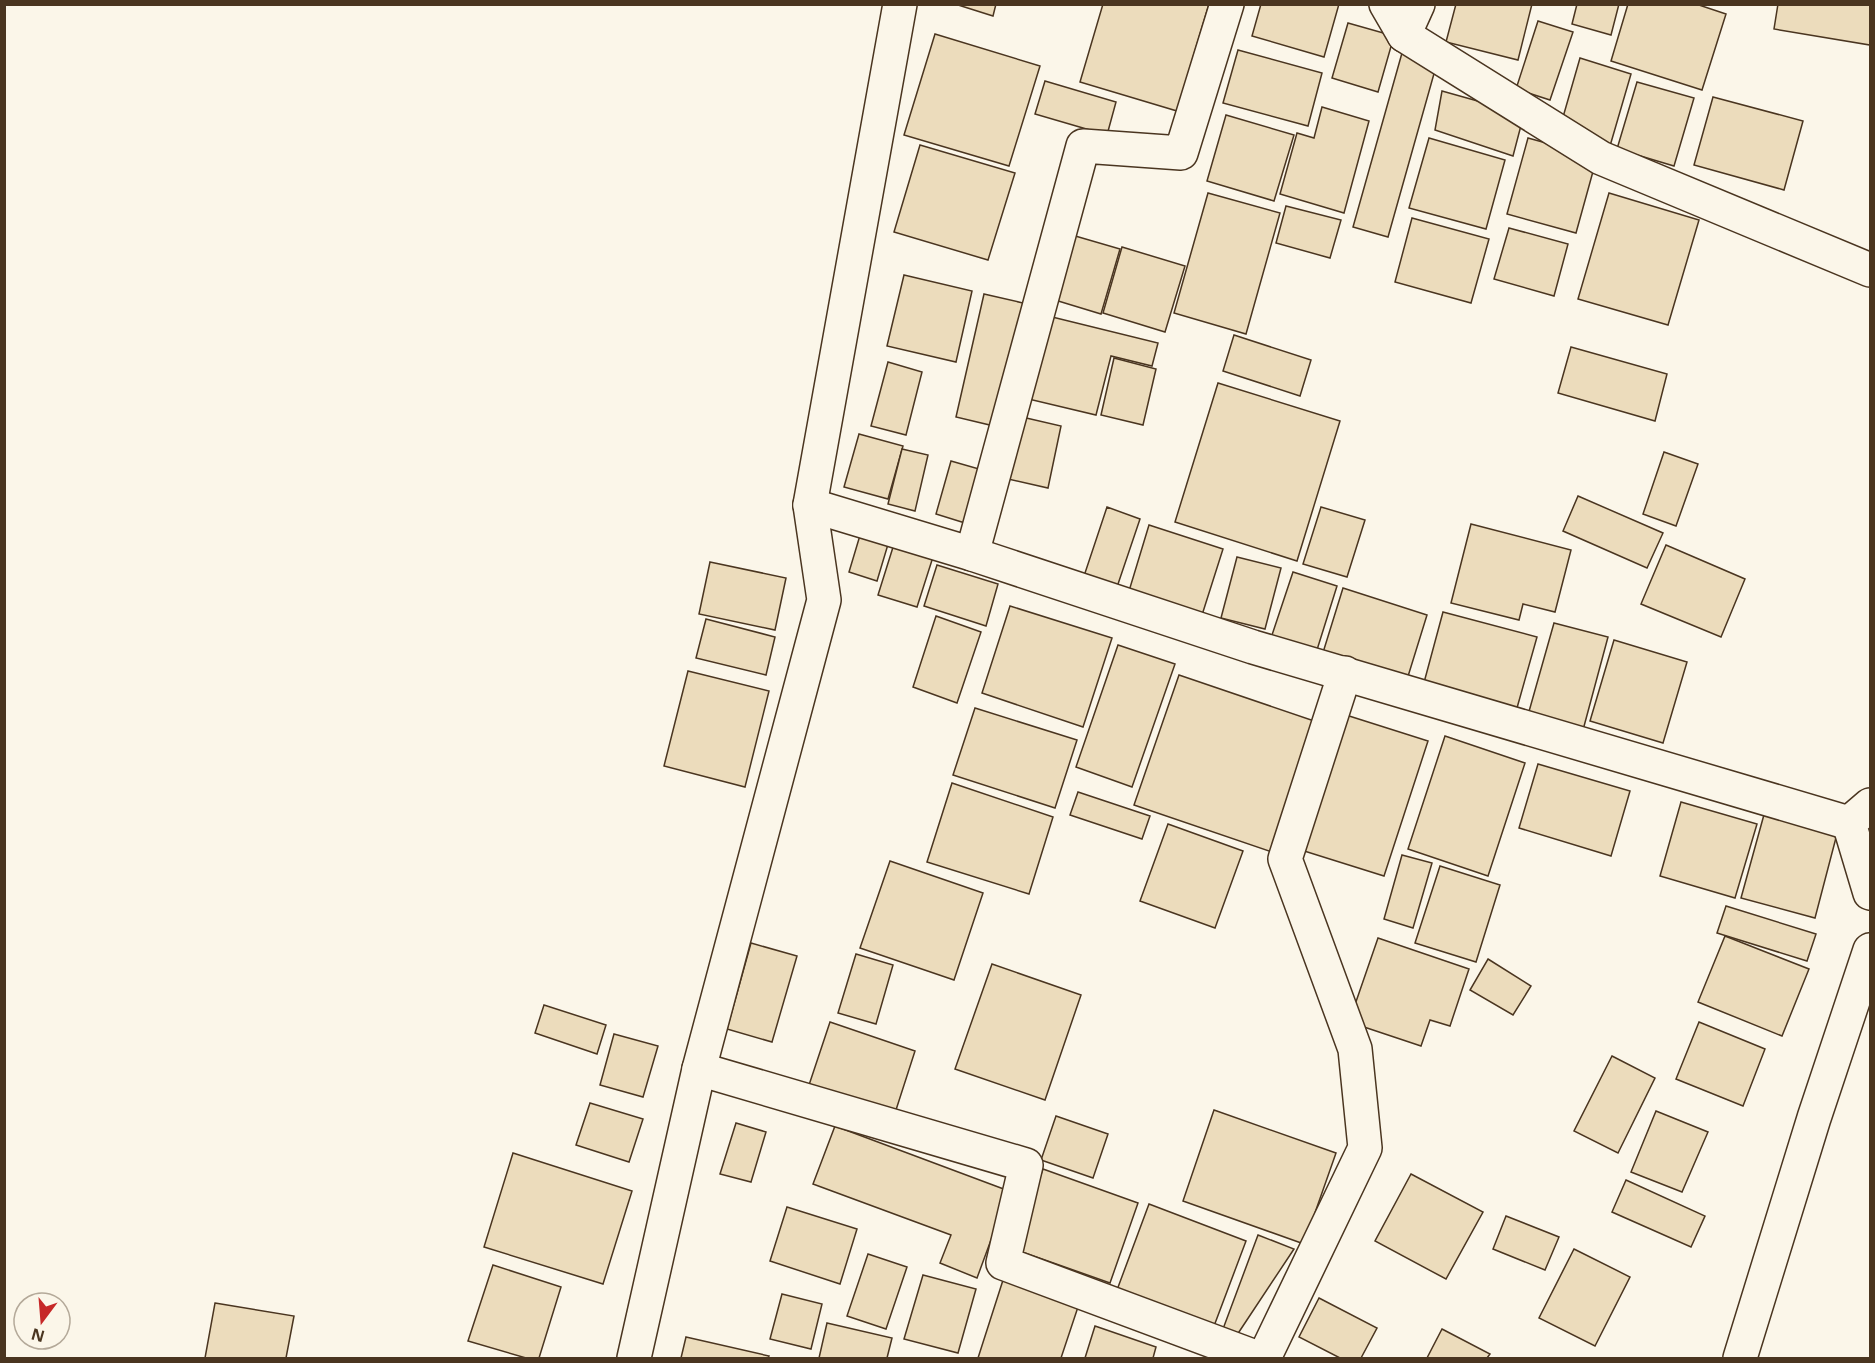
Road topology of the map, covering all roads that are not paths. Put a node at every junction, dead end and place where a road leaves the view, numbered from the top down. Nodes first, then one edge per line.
1 (900, 4) edge
2 (1227, 4) edge
3 (1386, 4) edge
4 (1418, 4) edge
5 (1404, 35) junction
6 (1870, 270) edge
7 (810, 505) junction
8 (972, 554) junction
9 (1345, 673) junction
10 (1860, 814) edge
11 (1870, 893) edge
12 (1870, 950) edge
13 (699, 1069) junction
14 (634, 1359) edge
15 (1258, 1359) edge
16 (1264, 1359) edge
17 (1740, 1359) edge

1 - 7 street
2 - 8 street
3 - 5 street
4 - 5 street
5 - 6 street
7 - 8 street
7 - 13 street
8 - 9 street
9 - 10 street
9 - 16 street
10 - 11 street
12 - 17 street
13 - 14 street
13 - 15 street

